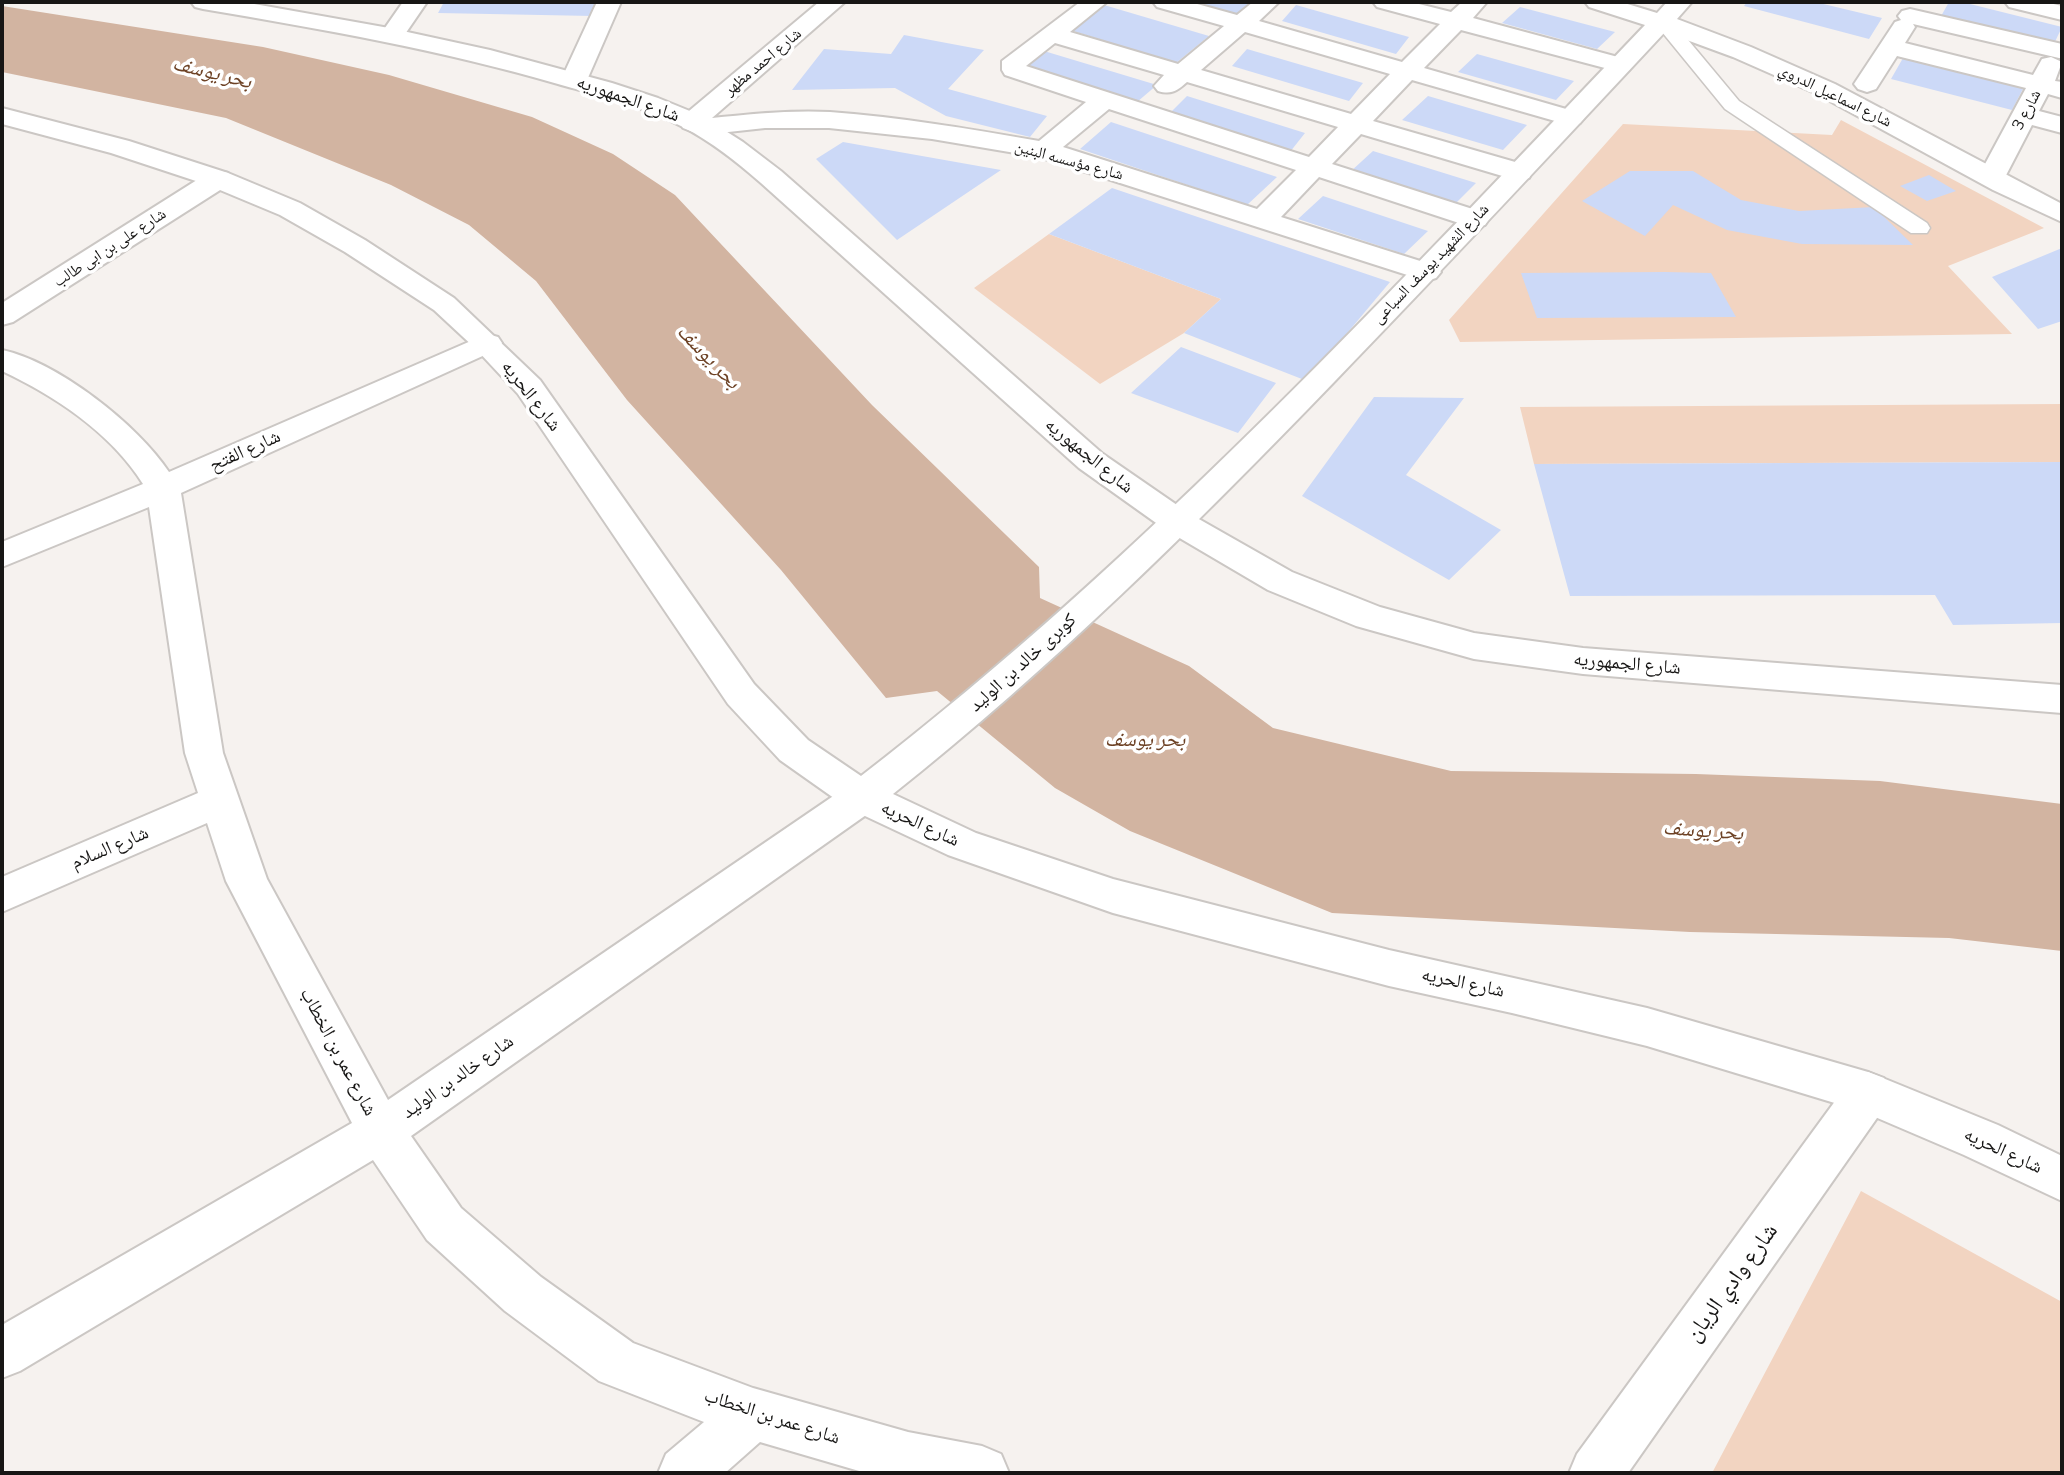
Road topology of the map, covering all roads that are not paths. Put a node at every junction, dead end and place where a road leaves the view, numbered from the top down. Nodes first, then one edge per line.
1 (209, 2) edge
2 (415, 2) edge
3 (609, 2) edge
4 (833, 2) edge
5 (1094, 2) edge
6 (1165, 2) edge
7 (1267, 2) edge
8 (1385, 2) edge
9 (1475, 2) edge
10 (1597, 2) edge
11 (2017, 2) edge
12 (1910, 7) edge
13 (1683, 9) edge
14 (2062, 13) edge
15 (1457, 21) junction
16 (1241, 23) junction
17 (1051, 34) junction
18 (392, 35) junction
19 (1770, 37) dead end
20 (2061, 46) edge
21 (1890, 47) junction
22 (1620, 65) junction
23 (1409, 71) junction
24 (1182, 73) junction
25 (574, 80) junction
26 (1867, 84) junction
27 (2051, 87) edge
28 (1104, 100) junction
29 (1137, 111) junction
30 (2024, 115) junction
31 (2, 117) edge
32 (1571, 118) junction
33 (696, 124) junction
34 (1358, 125) junction
35 (2062, 125) edge
36 (1044, 150) junction
37 (1314, 168) junction
38 (1997, 168) junction
39 (1519, 173) junction
40 (218, 179) junction
41 (2062, 192) edge
42 (2062, 214) edge
43 (1264, 218) junction
44 (1475, 219) junction
45 (1919, 228) dead end
46 (1426, 272) junction
47 (2, 316) edge
48 (487, 343) junction
49 (2, 359) edge
50 (163, 488) junction
51 (1178, 522) junction
52 (2, 555) edge
53 (2062, 699) edge
54 (862, 797) junction
55 (219, 801) junction
56 (2, 895) edge
57 (1868, 1093) junction
58 (380, 1131) junction
59 (2062, 1179) edge
60 (2, 1353) edge
61 (753, 1414) junction
62 (685, 1473) edge
63 (982, 1473) edge
64 (1596, 1473) edge

1 - 18 street, شارع الجمهوريه
2 - 18 street
3 - 25 street
4 - 33 street, شارع احمد مظهر
5 - 17 street
6 - 16 street
7 - 16 street
8 - 15 street
9 - 15 street
10 - 13 street, شارع اسماعيل الدروي
11 - 14 street
12 - 20 street
12 - 21 street
13 - 22 street, شارع الشهيد يوسف السباعى
13 - 38 street, شارع اسماعيل الدروي
13 - 45 lane
15 - 22 street
15 - 23 street
16 - 23 street
16 - 24 street
17 - 24 street
17 - 28 street
18 - 25 street, شارع الجمهوريه
19 - 26 street, شارع اسماعيل الدروي
20 - 27 street, شارع 3
21 - 26 street
21 - 27 street
22 - 32 street, شارع الشهيد يوسف السباعى
23 - 32 street
23 - 34 street
24 - 29 street
24 - 34 street
25 - 33 street, شارع الجمهوريه
26 - 38 street, شارع اسماعيل الدروي
27 - 30 street, شارع 3
28 - 29 street
28 - 36 street
29 - 37 street
30 - 35 street
30 - 38 street, شارع 3
31 - 40 street, شارع الحريه
32 - 39 street, شارع الشهيد يوسف السباعى
33 - 36 street, شارع مؤسسه البنين
33 - 51 street, شارع الجمهوريه
34 - 37 street
34 - 39 street
36 - 43 street, شارع مؤسسه البنين
37 - 43 street
37 - 44 street
38 - 41 street, شارع اسماعيل الدروي
38 - 42 street, شارع اسماعيل الدروي
39 - 44 street, شارع الشهيد يوسف السباعى
40 - 47 street, شارع على بن ابى طالب
40 - 48 street, شارع الحريه
43 - 46 street, شارع مؤسسه البنين
44 - 46 street, شارع الشهيد يوسف السباعى
46 - 51 street, شارع الشهيد يوسف السباعى
48 - 50 street, شارع الفتح
48 - 54 street, شارع الحريه
49 - 50 street, شارع عمر بن الخطاب
50 - 52 street, شارع الفتح
50 - 55 street, شارع عمر بن الخطاب
51 - 53 street, شارع الجمهوريه
51 - 54 street, كوبرى خالد بن الوليد
54 - 57 street, شارع الحريه
54 - 58 street, شارع خالد بن الوليد
55 - 56 street, شارع السلام
55 - 58 street, شارع عمر بن الخطاب
57 - 59 street, شارع الحريه
57 - 64 street, شارع وادي الريان
58 - 60 street, شارع خالد بن الوليد
58 - 61 street, شارع عمر بن الخطاب
61 - 62 street
61 - 63 street, شارع عمر بن الخطاب

